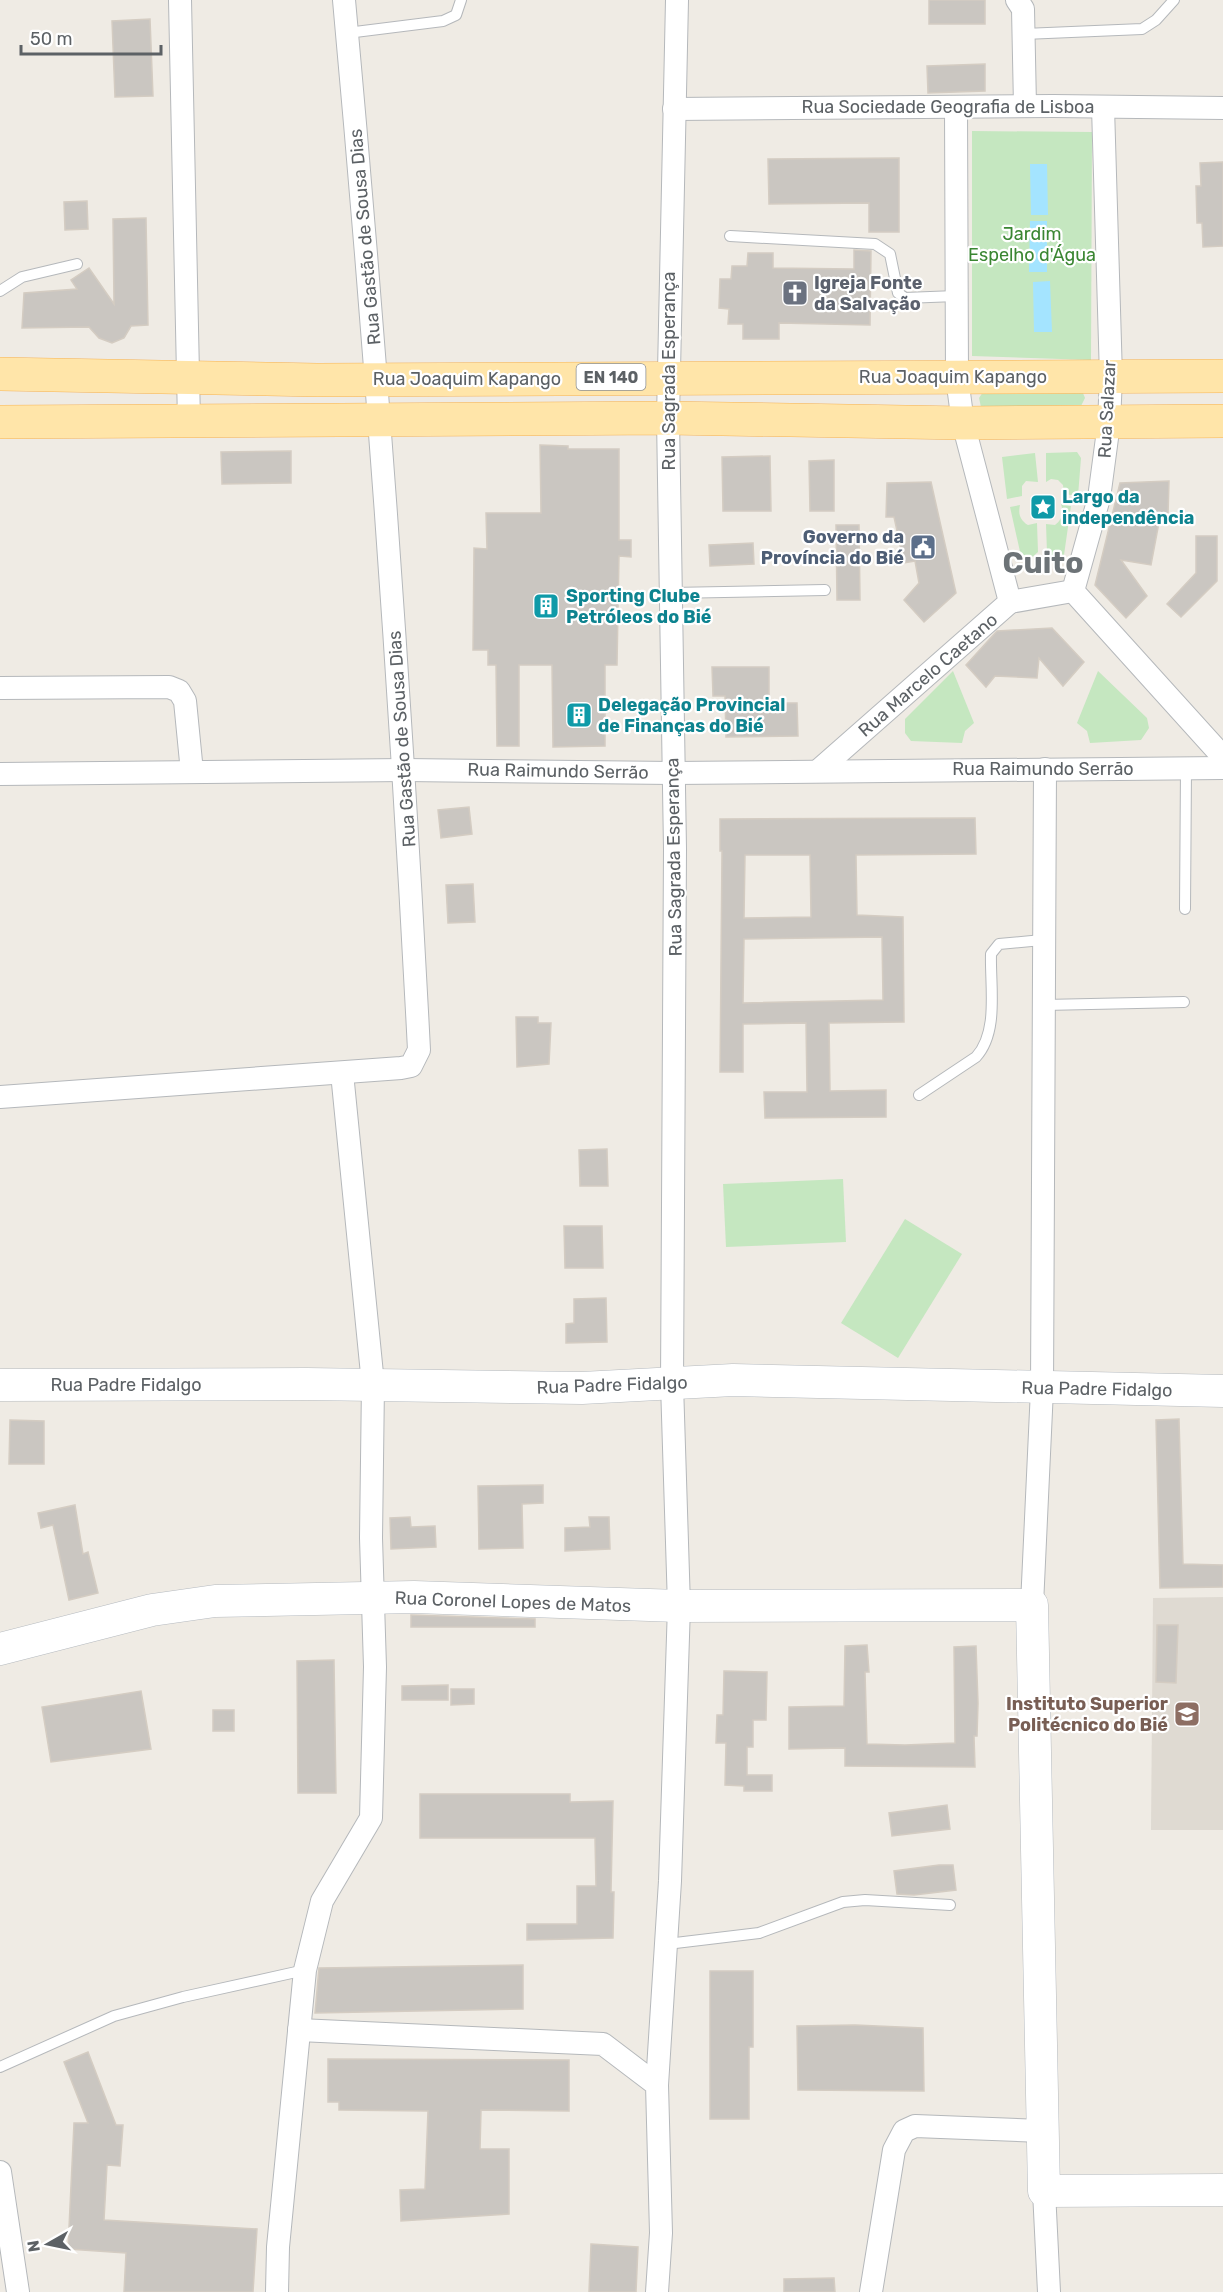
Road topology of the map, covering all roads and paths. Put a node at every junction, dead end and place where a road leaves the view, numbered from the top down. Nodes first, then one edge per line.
1 (180, 0) edge
2 (344, 0) edge
3 (461, 0) edge
4 (677, 0) edge
5 (1174, 0) edge
6 (1023, 3) edge
7 (347, 33) junction
8 (1024, 34) junction
9 (1024, 106) junction
10 (956, 107) junction
11 (1103, 107) junction
12 (1223, 108) edge
13 (674, 109) junction
14 (730, 236) dead end
15 (76, 264) dead end
16 (0, 291) edge
17 (956, 296) junction
18 (0, 374) edge
19 (1223, 376) edge
20 (1111, 377) junction
21 (669, 378) junction
22 (957, 378) junction
23 (187, 379) junction
24 (378, 379) junction
25 (496, 379) junction
26 (549, 379) junction
27 (668, 418) junction
28 (493, 420) junction
29 (547, 420) junction
30 (189, 421) junction
31 (1223, 421) edge
32 (0, 422) edge
33 (381, 422) junction
34 (963, 423) junction
35 (1109, 423) junction
36 (825, 590) dead end
37 (1073, 591) junction
38 (671, 593) junction
39 (1010, 602) junction
40 (0, 688) edge
41 (1223, 757) edge
42 (1186, 768) junction
43 (1223, 768) edge
44 (1045, 769) junction
45 (405, 770) junction
46 (819, 770) junction
47 (192, 772) junction
48 (673, 772) junction
49 (0, 774) edge
50 (1185, 909) dead end
51 (1042, 940) junction
52 (1184, 1002) dead end
53 (1044, 1005) junction
54 (342, 1073) junction
55 (920, 1095) dead end
56 (0, 1097) edge
57 (373, 1384) junction
58 (672, 1384) junction
59 (0, 1385) edge
60 (1042, 1389) junction
61 (1223, 1391) edge
62 (373, 1599) junction
63 (1032, 1605) junction
64 (679, 1606) junction
65 (0, 1649) edge
66 (950, 1905) dead end
67 (667, 1944) junction
68 (305, 1970) junction
69 (299, 2030) junction
70 (0, 2067) edge
71 (657, 2085) junction
72 (1042, 2131) junction
73 (0, 2172) edge
74 (1223, 2190) edge
75 (1044, 2191) junction
76 (18, 2292) edge
77 (277, 2292) edge
78 (657, 2292) edge
79 (872, 2292) edge
80 (1049, 2292) edge

1 - 23 street
2 - 7 street, Rua Gastão de Sousa Dias
3 - 7 lane
4 - 13 street, Rua Sagrada Esperança
5 - 8 lane
6 - 8 street
7 - 24 street, Rua Gastão de Sousa Dias
8 - 9 street
9 - 10 street, Rua Sociedade Geografia de Lisboa
9 - 11 street, Rua Sociedade Geografia de Lisboa
10 - 13 street, Rua Sociedade Geografia de Lisboa
10 - 17 street, Rua Marcelo Caetano
11 - 12 street, Rua Sociedade Geografia de Lisboa
11 - 20 street, Rua Salazar
13 - 21 street, Rua Sagrada Esperança
14 - 17 lane
15 - 16 lane
17 - 22 street, Rua Marcelo Caetano
18 - 23 main road, Rua Joaquim Kapango / EN 140
19 - 20 main road, Rua Joaquim Kapango / EN 140
20 - 22 main road, Rua Joaquim Kapango / EN 140
20 - 35 street, Rua Salazar
21 - 22 main road, Rua Joaquim Kapango / EN 140
21 - 26 main road, Rua Joaquim Kapango / EN 140
21 - 27 street, Rua Sagrada Esperança
22 - 34 street, Rua Marcelo Caetano
23 - 24 main road, Rua Joaquim Kapango / EN 140
23 - 30 street
24 - 25 main road, Rua Joaquim Kapango / EN 140
24 - 33 street, Rua Gastão de Sousa Dias
25 - 26 main road, Rua Joaquim Kapango / EN 140
25 - 28 main road
26 - 29 main road
27 - 29 main road
27 - 34 main road
27 - 38 street, Rua Sagrada Esperança
28 - 29 main road
28 - 33 main road
30 - 32 main road
30 - 33 main road
31 - 35 main road
33 - 45 street, Rua Gastão de Sousa Dias
34 - 35 main road
34 - 39 street, Rua Marcelo Caetano
35 - 37 street, Rua Salazar
36 - 38 lane
37 - 39 street
37 - 41 street
38 - 48 street, Rua Sagrada Esperança
39 - 46 street, Rua Marcelo Caetano
40 - 47 street
42 - 43 street, Rua Raimundo Serrão
42 - 44 street, Rua Raimundo Serrão
42 - 50 lane
44 - 46 street, Rua Raimundo Serrão
44 - 51 street
45 - 47 street, Rua Raimundo Serrão
45 - 48 street, Rua Raimundo Serrão
45 - 54 street, Rua Gastão de Sousa Dias
46 - 48 street, Rua Raimundo Serrão
47 - 49 street, Rua Raimundo Serrão
48 - 58 street, Rua Sagrada Esperança
51 - 53 street
51 - 55 lane
52 - 53 lane
53 - 60 street
54 - 56 street, Rua Gastão de Sousa Dias
54 - 57 street
57 - 58 street, Rua Padre Fidalgo
57 - 59 street, Rua Padre Fidalgo
57 - 62 street
58 - 60 street, Rua Padre Fidalgo
58 - 64 street, Rua Sagrada Esperança
60 - 61 street, Rua Padre Fidalgo
60 - 63 street
62 - 64 street, Rua Coronel Lopes de Matos
62 - 65 street, Rua Coronel Lopes de Matos
62 - 68 street
63 - 64 street, Rua Coronel Lopes de Matos
63 - 72 street
64 - 67 street, Rua Sagrada Esperança
66 - 67 lane
67 - 71 street, Rua Sagrada Esperança
68 - 69 street
68 - 70 lane
69 - 71 street
69 - 77 street
71 - 78 street, Rua Sagrada Esperança
72 - 75 street
72 - 79 street
73 - 76 street
74 - 75 street
75 - 80 street

